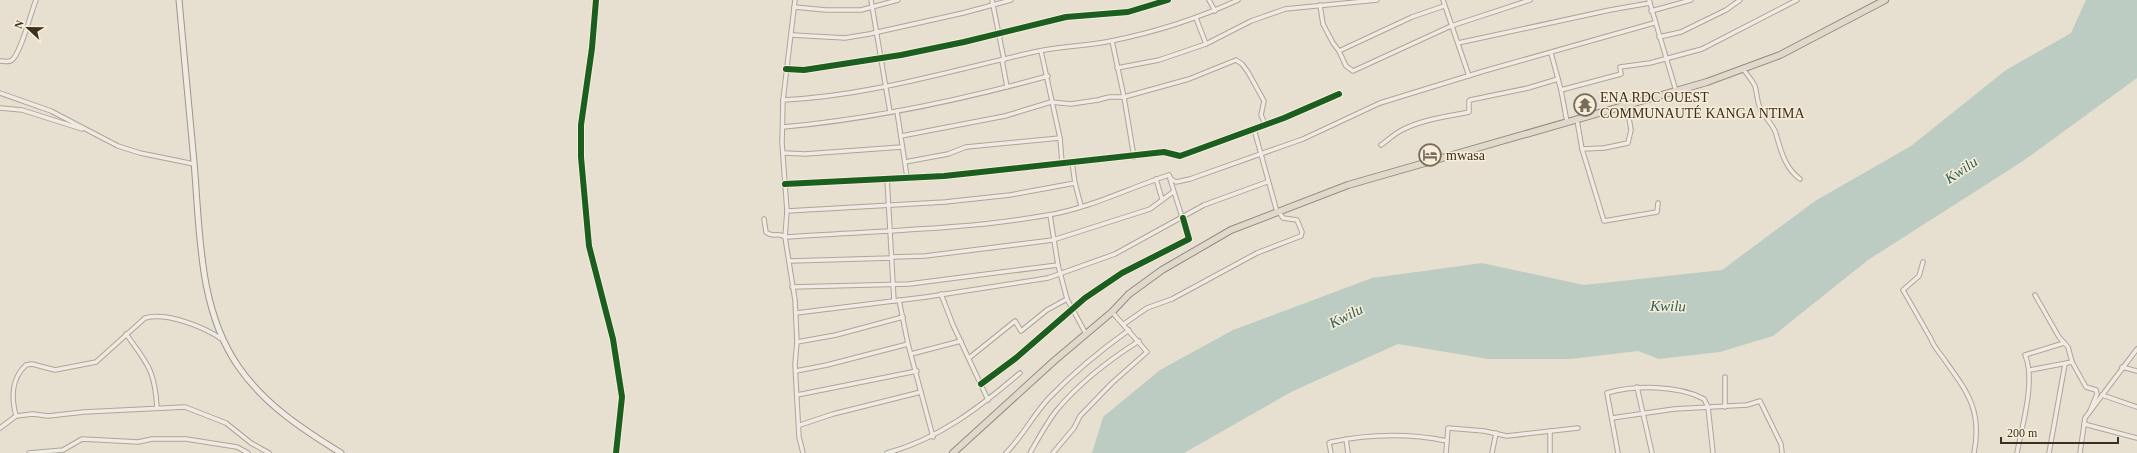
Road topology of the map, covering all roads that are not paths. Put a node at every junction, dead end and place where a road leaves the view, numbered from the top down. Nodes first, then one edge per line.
1 (36, 0) edge
2 (179, 0) edge
3 (596, 0) edge
4 (795, 0) edge
5 (871, 0) edge
6 (898, 0) edge
7 (992, 0) edge
8 (1011, 0) edge
9 (1168, 0) edge
10 (1209, 0) edge
11 (1238, 0) edge
12 (1377, 0) edge
13 (1443, 0) edge
14 (1530, 0) edge
15 (1691, 0) edge
16 (1740, 0) edge
17 (1797, 0) edge
18 (1885, 0) edge
19 (1649, 2) edge
20 (1320, 5) junction
21 (994, 6) junction
22 (1444, 6) junction
23 (794, 7) junction
24 (872, 7) junction
25 (1215, 11) junction
26 (1651, 11) junction
27 (1196, 18) junction
28 (1654, 24) junction
29 (1451, 26) junction
30 (877, 32) junction
31 (1000, 33) junction
32 (792, 36) junction
33 (1659, 37) junction
34 (1112, 41) junction
35 (1458, 43) junction
36 (1206, 44) junction
37 (1041, 51) junction
38 (1339, 51) junction
39 (1551, 53) junction
40 (1665, 58) junction
41 (881, 59) junction
42 (1003, 60) junction
43 (0, 61) edge
44 (1117, 68) junction
45 (1742, 68) junction
46 (786, 69) junction
47 (1048, 76) junction
48 (1469, 76) junction
49 (1558, 78) junction
50 (884, 86) junction
51 (1007, 87) junction
52 (1561, 90) junction
53 (1676, 91) junction
54 (0, 93) edge
55 (1339, 94) dead end
56 (1124, 97) junction
57 (784, 100) junction
58 (1051, 102) junction
59 (1627, 106) junction
60 (0, 108) edge
61 (897, 111) junction
62 (890, 112) junction
63 (1578, 120) junction
64 (1567, 122) junction
65 (1265, 124) junction
66 (783, 127) junction
67 (1254, 129) junction
68 (88, 131) junction
69 (901, 136) junction
70 (1060, 138) junction
71 (1381, 145) dead end
72 (902, 147) junction
73 (1582, 149) junction
74 (784, 153) junction
75 (1260, 154) junction
76 (1134, 157) junction
77 (905, 162) junction
78 (1072, 162) junction
79 (1062, 163) junction
80 (194, 164) junction
81 (1169, 176) junction
82 (907, 177) junction
83 (887, 178) junction
84 (1156, 179) junction
85 (1800, 179) dead end
86 (1267, 182) junction
87 (1075, 183) junction
88 (785, 184) junction
89 (1173, 192) junction
90 (1162, 199) junction
91 (1658, 203) dead end
92 (888, 205) junction
93 (1081, 206) junction
94 (787, 210) junction
95 (1278, 211) junction
96 (1050, 215) junction
97 (1183, 218) junction
98 (764, 219) dead end
99 (890, 231) junction
100 (785, 237) junction
101 (1053, 240) junction
102 (892, 258) junction
103 (790, 261) junction
104 (1923, 262) dead end
105 (1058, 265) junction
106 (1061, 274) junction
107 (893, 284) junction
108 (792, 287) junction
109 (941, 294) junction
110 (2035, 295) dead end
111 (1067, 299) junction
112 (899, 300) junction
113 (894, 301) junction
114 (1073, 309) junction
115 (1112, 312) junction
116 (796, 313) junction
117 (903, 317) junction
118 (1124, 324) junction
119 (1129, 330) junction
120 (126, 334) junction
121 (1086, 334) junction
122 (223, 340) junction
123 (961, 341) junction
124 (1139, 341) junction
125 (797, 342) junction
126 (2064, 343) junction
127 (908, 344) junction
128 (2137, 349) edge
129 (911, 354) junction
130 (969, 358) junction
131 (2072, 362) junction
132 (2065, 364) junction
133 (2122, 367) junction
134 (2030, 370) junction
135 (796, 371) junction
136 (917, 371) junction
137 (2137, 371) edge
138 (1020, 373) dead end
139 (1725, 377) dead end
140 (981, 384) junction
141 (1637, 387) junction
142 (921, 392) junction
143 (797, 395) junction
144 (2102, 395) junction
145 (988, 400) junction
146 (1725, 406) junction
147 (1708, 407) junction
148 (2137, 407) edge
149 (157, 408) junction
150 (2090, 411) junction
151 (1642, 414) junction
152 (16, 416) junction
153 (1612, 418) junction
154 (2084, 424) junction
155 (800, 425) junction
156 (0, 428) edge
157 (1578, 428) dead end
158 (1550, 431) junction
159 (1496, 433) junction
160 (933, 436) junction
161 (2137, 438) edge
162 (1346, 439) junction
163 (1447, 441) junction
164 (29, 453) edge
165 (248, 453) edge
166 (269, 453) edge
167 (341, 453) edge
168 (616, 453) edge
169 (803, 453) edge
170 (887, 453) edge
171 (953, 453) edge
172 (1006, 453) edge
173 (1030, 453) edge
174 (1053, 453) edge
175 (1331, 453) edge
176 (1348, 453) edge
177 (1446, 453) edge
178 (1492, 453) edge
179 (1550, 453) edge
180 (1618, 453) edge
181 (1652, 453) edge
182 (1714, 453) edge
183 (1782, 453) edge
184 (1974, 453) edge
185 (2017, 453) edge
186 (2049, 453) edge
187 (2080, 453) edge

1 - 43 street
2 - 80 main road
3 - 168 street
4 - 23 street
5 - 24 street
6 - 24 street
7 - 21 street
8 - 21 street
9 - 31 street
10 - 25 street
11 - 25 street
12 - 20 street
13 - 22 street
14 - 29 street
15 - 26 street
16 - 33 street
17 - 40 street
18 - 45 highway
19 - 26 street
19 - 35 street
20 - 36 street
20 - 38 street
21 - 30 street
21 - 31 street
22 - 29 street
22 - 38 street
23 - 24 street
23 - 32 street
24 - 30 street
25 - 27 street
26 - 28 street
27 - 34 street
27 - 36 street
28 - 33 street
28 - 39 street
29 - 35 street
29 - 38 street
30 - 32 street
30 - 41 street
31 - 41 street
31 - 42 street
32 - 46 street
33 - 40 street
34 - 37 street
34 - 44 street
35 - 48 street
36 - 44 street
37 - 42 street
37 - 47 street
39 - 48 street
39 - 49 street
40 - 52 street
40 - 53 street
41 - 46 street
41 - 50 street
42 - 50 street
42 - 51 street
44 - 56 street
45 - 53 highway
45 - 85 street
46 - 57 street
47 - 51 street
47 - 58 street
48 - 75 street
49 - 52 street
49 - 71 street
50 - 57 street
50 - 62 street
51 - 61 street
52 - 64 street
53 - 59 highway
54 - 68 street
55 - 65 street
56 - 58 street
56 - 65 street
56 - 76 street
57 - 66 street
58 - 69 street
58 - 70 street
59 - 63 highway
59 - 73 street
60 - 68 street
61 - 62 street
61 - 69 street
62 - 66 street
63 - 64 highway
63 - 73 street
64 - 95 highway
65 - 67 street
66 - 74 street
67 - 75 street
67 - 76 street
68 - 80 street
69 - 72 street
70 - 77 street
70 - 79 street
72 - 74 street
72 - 77 street
73 - 91 street
74 - 88 street
75 - 81 street
75 - 86 street
76 - 78 street
77 - 82 street
78 - 79 street
78 - 87 street
79 - 82 street
80 - 122 main road
81 - 84 street
81 - 89 street
82 - 83 street
83 - 88 street
83 - 92 street
84 - 90 street
84 - 93 street
86 - 95 street
86 - 97 street
87 - 92 street
87 - 93 street
88 - 94 street
89 - 90 street
89 - 97 street
90 - 101 street
92 - 94 street
92 - 99 street
93 - 96 street
94 - 100 street
95 - 115 highway
95 - 118 street
96 - 99 street
96 - 101 street
97 - 106 street
97 - 114 street
98 - 100 street
99 - 100 street
99 - 102 street
100 - 103 street
101 - 102 street
101 - 105 street
102 - 103 street
102 - 107 street
103 - 108 street
104 - 184 street
105 - 106 street
105 - 107 street
106 - 109 street
106 - 111 street
107 - 108 street
107 - 113 street
108 - 116 street
109 - 112 street
109 - 123 street
110 - 126 street
111 - 114 street
111 - 130 street
112 - 113 street
112 - 117 street
113 - 116 street
114 - 121 street
114 - 140 street
115 - 118 street
115 - 121 highway
116 - 125 street
117 - 125 street
117 - 127 street
118 - 119 street
119 - 124 street
119 - 172 street
120 - 122 street
120 - 149 street
120 - 152 street
121 - 171 highway
122 - 167 main road
123 - 129 street
123 - 130 street
124 - 173 street
124 - 174 street
125 - 135 street
126 - 131 street
126 - 134 street
127 - 129 street
127 - 135 street
128 - 133 street
129 - 136 street
130 - 140 street
131 - 132 street
131 - 150 street
132 - 134 street
132 - 186 street
133 - 137 street
133 - 144 street
134 - 185 street
135 - 143 street
136 - 142 street
136 - 143 street
138 - 145 street
139 - 146 street
140 - 145 street
141 - 147 street
141 - 151 street
141 - 153 street
142 - 155 street
142 - 160 street
143 - 155 street
144 - 148 street
144 - 150 street
145 - 160 street
146 - 147 street
146 - 183 street
147 - 151 street
147 - 182 street
149 - 152 street
149 - 166 street
150 - 154 street
151 - 153 street
151 - 181 street
152 - 156 street
153 - 180 street
154 - 161 street
154 - 187 street
155 - 169 street
157 - 158 street
158 - 159 street
158 - 179 street
159 - 163 street
159 - 178 street
160 - 170 street
162 - 163 street
162 - 175 street
162 - 176 street
163 - 177 street
164 - 165 street

